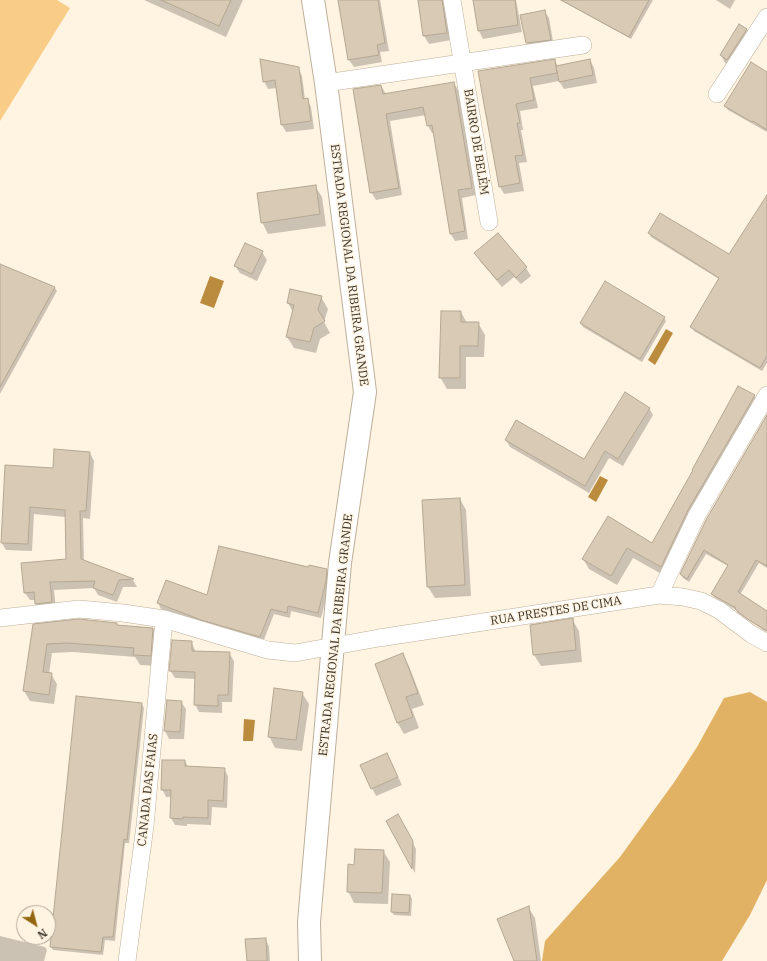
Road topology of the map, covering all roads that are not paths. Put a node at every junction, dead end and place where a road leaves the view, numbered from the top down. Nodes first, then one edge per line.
1 (312, 0) edge
2 (452, 0) edge
3 (767, 17) edge
4 (583, 45) dead end
5 (463, 63) junction
6 (326, 83) junction
7 (717, 94) dead end
8 (489, 222) dead end
9 (767, 395) edge
10 (659, 595) junction
11 (0, 618) edge
12 (164, 618) junction
13 (767, 643) edge
14 (333, 646) junction
15 (127, 961) edge
16 (310, 961) edge

1 - 6 main road, ESTRADA REGIONAL DA RIBEIRA GRANDE
2 - 5 street, BAIRRO DE BELÉM
3 - 7 street
4 - 5 street
5 - 6 street
5 - 8 street, BAIRRO DE BELÉM
6 - 14 main road, ESTRADA REGIONAL DA RIBEIRA GRANDE
9 - 10 street
10 - 13 street, RUA PRESTES DE CIMA
10 - 14 street, RUA PRESTES DE CIMA
11 - 12 street, RUA PRESTES DE CIMA
12 - 14 street, RUA PRESTES DE CIMA
12 - 15 street, CANADA DAS FAIAS
14 - 16 main road, ESTRADA REGIONAL DA RIBEIRA GRANDE

